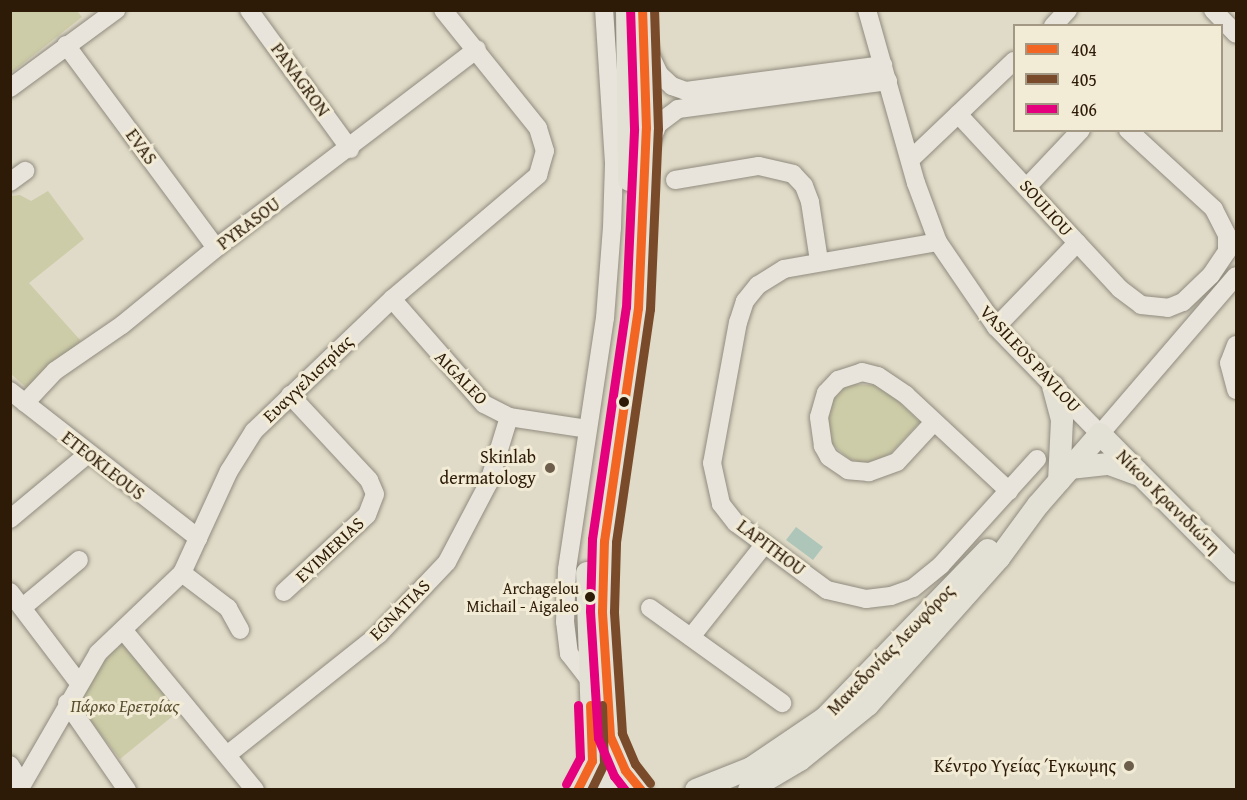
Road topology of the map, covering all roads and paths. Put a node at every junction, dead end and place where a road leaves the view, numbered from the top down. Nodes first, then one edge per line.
1 (116, 10) edge
2 (249, 10) edge
3 (443, 10) edge
4 (604, 10) edge
5 (627, 10) edge
6 (642, 10) edge
7 (867, 10) edge
8 (1068, 10) edge
9 (1213, 10) edge
10 (1055, 24) edge
11 (872, 29) junction
12 (1236, 34) edge
13 (645, 43) junction
14 (66, 45) junction
15 (477, 49) junction
16 (1013, 62) edge
17 (850, 70) junction
18 (885, 73) junction
19 (10, 88) edge
20 (958, 114) junction
21 (1079, 132) edge
22 (1130, 132) edge
23 (350, 149) junction
24 (646, 158) junction
25 (911, 159) junction
26 (25, 171) dead end
27 (675, 180) dead end
28 (10, 182) edge
29 (1028, 186) junction
30 (938, 242) junction
31 (1077, 243) junction
32 (216, 248) junction
33 (819, 261) junction
34 (1236, 276) edge
35 (392, 299) junction
36 (996, 327) junction
37 (1236, 345) edge
38 (1053, 386) junction
39 (1236, 390) edge
40 (10, 391) edge
41 (290, 395) junction
42 (25, 403) junction
43 (509, 417) junction
44 (934, 422) junction
45 (587, 429) junction
46 (1100, 434) junction
47 (87, 454) junction
48 (1037, 459) dead end
49 (1064, 475) junction
50 (1141, 475) junction
51 (1009, 491) junction
52 (1038, 505) junction
53 (10, 519) edge
54 (198, 538) junction
55 (764, 545) junction
56 (79, 560) dead end
57 (1236, 571) edge
58 (182, 573) junction
59 (10, 592) edge
60 (284, 592) dead end
61 (23, 608) junction
62 (650, 608) dead end
63 (240, 630) dead end
64 (124, 631) junction
65 (691, 637) junction
66 (588, 678) junction
67 (78, 682) junction
68 (67, 703) junction
69 (782, 703) dead end
70 (227, 755) junction
71 (10, 765) edge
72 (21, 787) edge
73 (639, 788) edge
74 (127, 789) edge
75 (255, 789) edge
76 (579, 789) edge
77 (696, 789) edge
78 (749, 789) edge

1 - 14 street
2 - 23 street, PANAGRON
3 - 15 street, Ευαγγελιστρίας
4 - 45 street
5 - 66 main road
6 - 13 main road
7 - 11 street, VASILEOS PAVLOU
8 - 10 street
9 - 12 street
11 - 17 street
11 - 18 street, VASILEOS PAVLOU
13 - 17 street
13 - 24 main road
14 - 19 street
14 - 32 street, EVAS
15 - 23 street, PYRASOU
15 - 35 street, Ευαγγελιστρίας
16 - 20 street
17 - 18 street
18 - 24 street
18 - 25 street, VASILEOS PAVLOU
20 - 25 street
20 - 29 street, SOULIOU
21 - 29 street
22 - 31 street
23 - 32 street, PYRASOU
24 - 73 main road
25 - 30 street, VASILEOS PAVLOU
26 - 28 street
27 - 33 street
29 - 31 street, SOULIOU
30 - 33 street, LAPITHOU
30 - 36 street, VASILEOS PAVLOU
31 - 36 street, SOULIOU
32 - 42 street, PYRASOU
33 - 55 street, LAPITHOU
34 - 46 street, Μακεδονίας Λεωφόρος
35 - 41 street, Ευαγγελιστρίας
35 - 43 street, AIGALEO
36 - 38 street, VASILEOS PAVLOU
37 - 39 street
38 - 46 street, VASILEOS PAVLOU
38 - 49 main road
40 - 42 street, ETEOKLEOUS
41 - 54 street, Ευαγγελιστρίας
41 - 60 street, EVIMERIAS
42 - 47 street, ETEOKLEOUS
43 - 45 street, AIGALEO
43 - 70 street, EGNATIAS
44 - 44 street
44 - 51 street
45 - 66 street
46 - 49 main road, Μακεδονίας Λεωφόρος
46 - 50 main road, Νίκου Κρανιδιώτη
47 - 53 street
47 - 54 street, ETEOKLEOUS
48 - 51 street, LAPITHOU
49 - 50 main road
49 - 52 main road, Μακεδονίας Λεωφόρος
50 - 57 main road, Νίκου Κρανιδιώτη
51 - 55 street, LAPITHOU
52 - 77 main road, Μακεδονίας Λεωφόρος
52 - 78 main road, Μακεδονίας Λεωφόρος
54 - 58 street, Ευαγγελιστρίας
55 - 65 street
56 - 61 street
58 - 63 street
58 - 64 street, Ευαγγελιστρίας
59 - 61 street
61 - 67 street
62 - 65 street
64 - 67 street, Ευαγγελιστρίας
64 - 70 street
65 - 69 street
66 - 76 main road
67 - 68 street, Ευαγγελιστρίας
68 - 72 street, Ευαγγελιστρίας
68 - 74 street
70 - 75 street
71 - 72 street
73 - 76 main road

